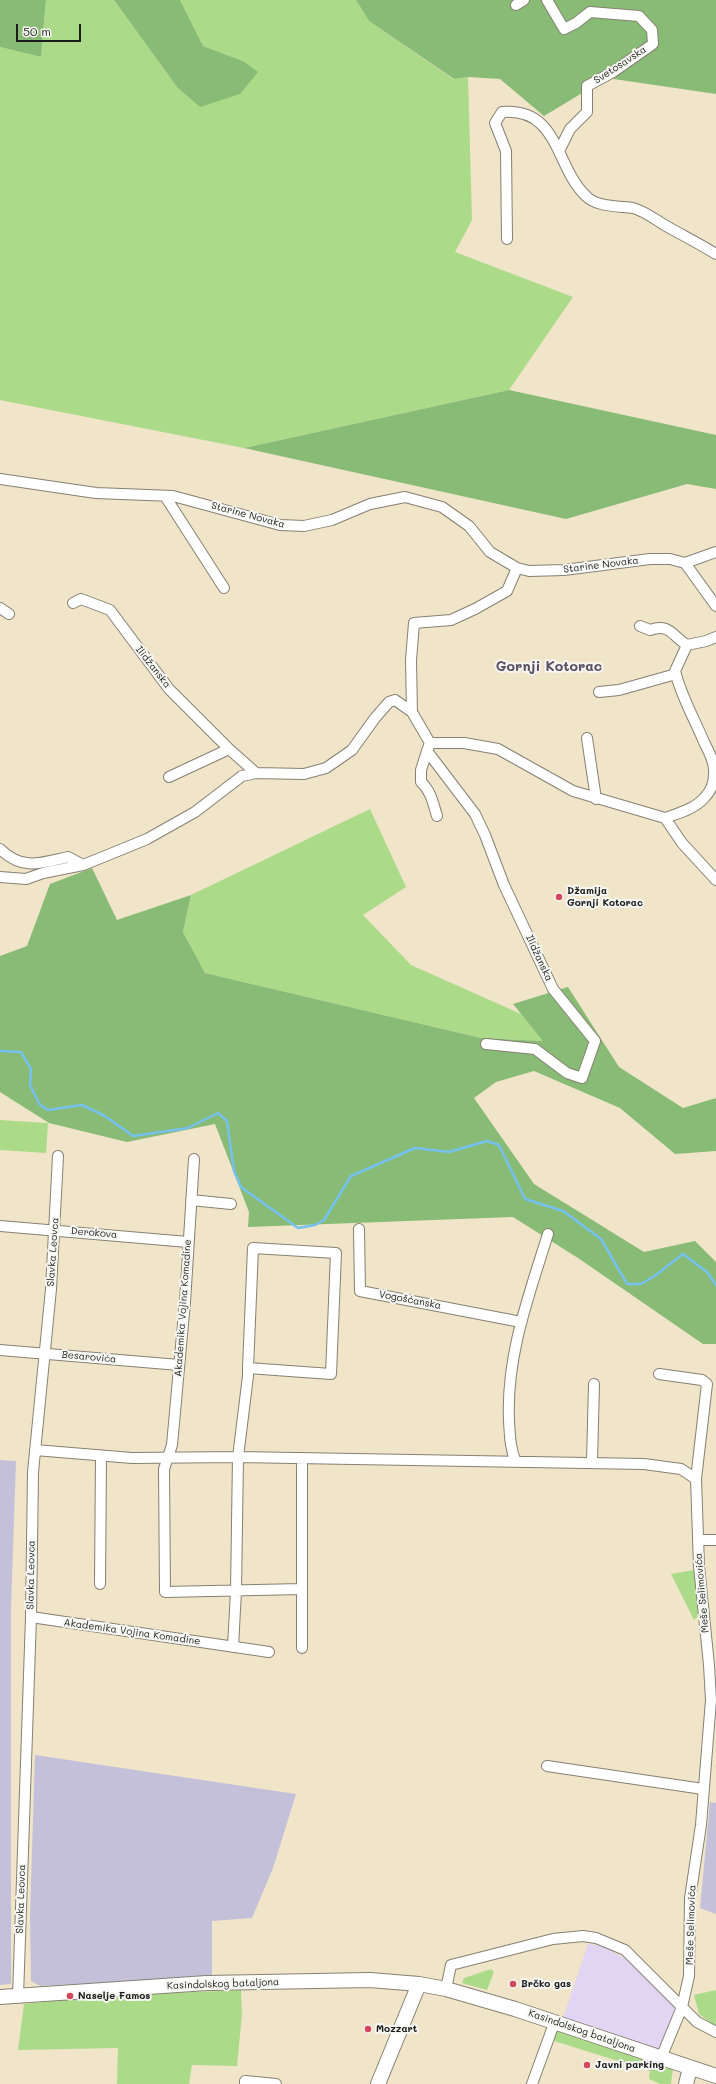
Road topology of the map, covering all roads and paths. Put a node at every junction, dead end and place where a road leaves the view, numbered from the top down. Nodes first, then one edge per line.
1 (547, 0) edge
2 (559, 151) junction
3 (507, 239) dead end
4 (716, 254) edge
5 (0, 479) edge
6 (165, 496) junction
7 (716, 552) edge
8 (685, 563) junction
9 (517, 568) junction
10 (224, 588) dead end
11 (73, 603) dead end
12 (716, 606) edge
13 (0, 608) edge
14 (9, 614) dead end
15 (640, 626) dead end
16 (716, 637) edge
17 (687, 645) junction
18 (676, 674) junction
19 (599, 692) dead end
20 (412, 712) junction
21 (586, 738) dead end
22 (428, 747) junction
23 (229, 749) junction
24 (256, 773) junction
25 (169, 777) dead end
26 (596, 799) junction
27 (437, 816) dead end
28 (665, 818) junction
29 (0, 849) edge
30 (83, 865) junction
31 (0, 877) edge
32 (716, 880) edge
33 (486, 1044) dead end
34 (58, 1156) dead end
35 (194, 1159) dead end
36 (191, 1200) junction
37 (231, 1204) dead end
38 (0, 1226) edge
39 (359, 1229) dead end
40 (56, 1230) junction
41 (548, 1234) dead end
42 (188, 1242) junction
43 (521, 1322) junction
44 (0, 1350) edge
45 (45, 1353) junction
46 (179, 1365) junction
47 (248, 1368) junction
48 (659, 1374) dead end
49 (594, 1384) dead end
50 (35, 1450) junction
51 (101, 1456) junction
52 (169, 1457) junction
53 (238, 1457) junction
54 (302, 1458) junction
55 (516, 1462) junction
56 (592, 1462) junction
57 (696, 1479) junction
58 (698, 1540) junction
59 (716, 1540) edge
60 (100, 1584) dead end
61 (302, 1589) junction
62 (236, 1591) junction
63 (31, 1617) junction
64 (233, 1647) junction
65 (302, 1648) dead end
66 (270, 1652) dead end
67 (547, 1766) dead end
68 (703, 1789) junction
69 (419, 1984) junction
70 (446, 1989) junction
71 (18, 1996) junction
72 (0, 1997) edge
73 (682, 2006) junction
74 (555, 2021) junction
75 (716, 2032) edge
76 (661, 2058) junction
77 (690, 2068) junction
78 (716, 2076) edge
79 (245, 2084) edge
80 (276, 2084) edge
81 (378, 2084) edge
82 (532, 2084) edge
83 (686, 2084) edge

1 - 2 street, Svetosavska
2 - 3 street
2 - 4 street
5 - 6 street, Starine Novaka
6 - 9 street, Starine Novaka
6 - 10 street
7 - 8 street
8 - 9 street, Starine Novaka
8 - 12 street
9 - 20 street, Ilidžanska
11 - 23 street, Ilidžanska
13 - 14 street
15 - 17 street
16 - 17 street
17 - 18 street
18 - 19 street
18 - 28 street
20 - 22 street, Ilidžanska
20 - 24 street, Ilidžanska
21 - 26 street
22 - 26 street
22 - 27 street
22 - 33 street, Ilidžanska
23 - 24 street, Ilidžanska
23 - 25 street
24 - 30 street, Ilidžanska
26 - 28 street
28 - 32 street
29 - 30 street
30 - 31 street, Ilidžanska
34 - 40 street, Slavka Leovca
35 - 36 street, Akademika Vojina Komadine
36 - 37 street
36 - 42 street, Akademika Vojina Komadine
38 - 40 street, Derokova
39 - 43 street, Vogošćanska
40 - 42 street, Derokova
40 - 45 street, Slavka Leovca
41 - 43 street
42 - 46 street, Akademika Vojina Komadine
43 - 55 street
44 - 45 street, Besarovića
45 - 46 street, Besarovića
45 - 50 street, Slavka Leovca
46 - 52 street, Akademika Vojina Komadine
47 - 47 street
47 - 53 street
48 - 57 street, Meše Selimovića
49 - 56 street
50 - 51 street
50 - 63 street, Slavka Leovca
51 - 52 street
51 - 60 street
52 - 53 street
52 - 62 street, Akademika Vojina Komadine
53 - 54 street
53 - 62 street
54 - 55 street
54 - 61 street
55 - 56 street
56 - 57 street
57 - 58 street, Meše Selimovića
58 - 59 street, Meše Selimovića
58 - 68 street, Meše Selimovića
61 - 62 street, Akademika Vojina Komadine
61 - 65 street
62 - 64 street
63 - 64 street, Akademika Vojina Komadine
63 - 71 street, Slavka Leovca
64 - 66 street, Akademika Vojina Komadine
67 - 68 street
68 - 73 street, Meše Selimovića
69 - 70 street, Kasindolskog bataljona
69 - 71 street, Kasindolskog bataljona
69 - 81 street
70 - 73 street
70 - 74 street, Kasindolskog bataljona
71 - 72 street, Kasindolskog bataljona
73 - 75 street
73 - 76 street, Meše Selimovića
74 - 76 street, Kasindolskog bataljona
74 - 82 street
76 - 77 street, Kasindolskog bataljona
77 - 78 street, Kasindolskog bataljona
77 - 83 street
79 - 80 street

